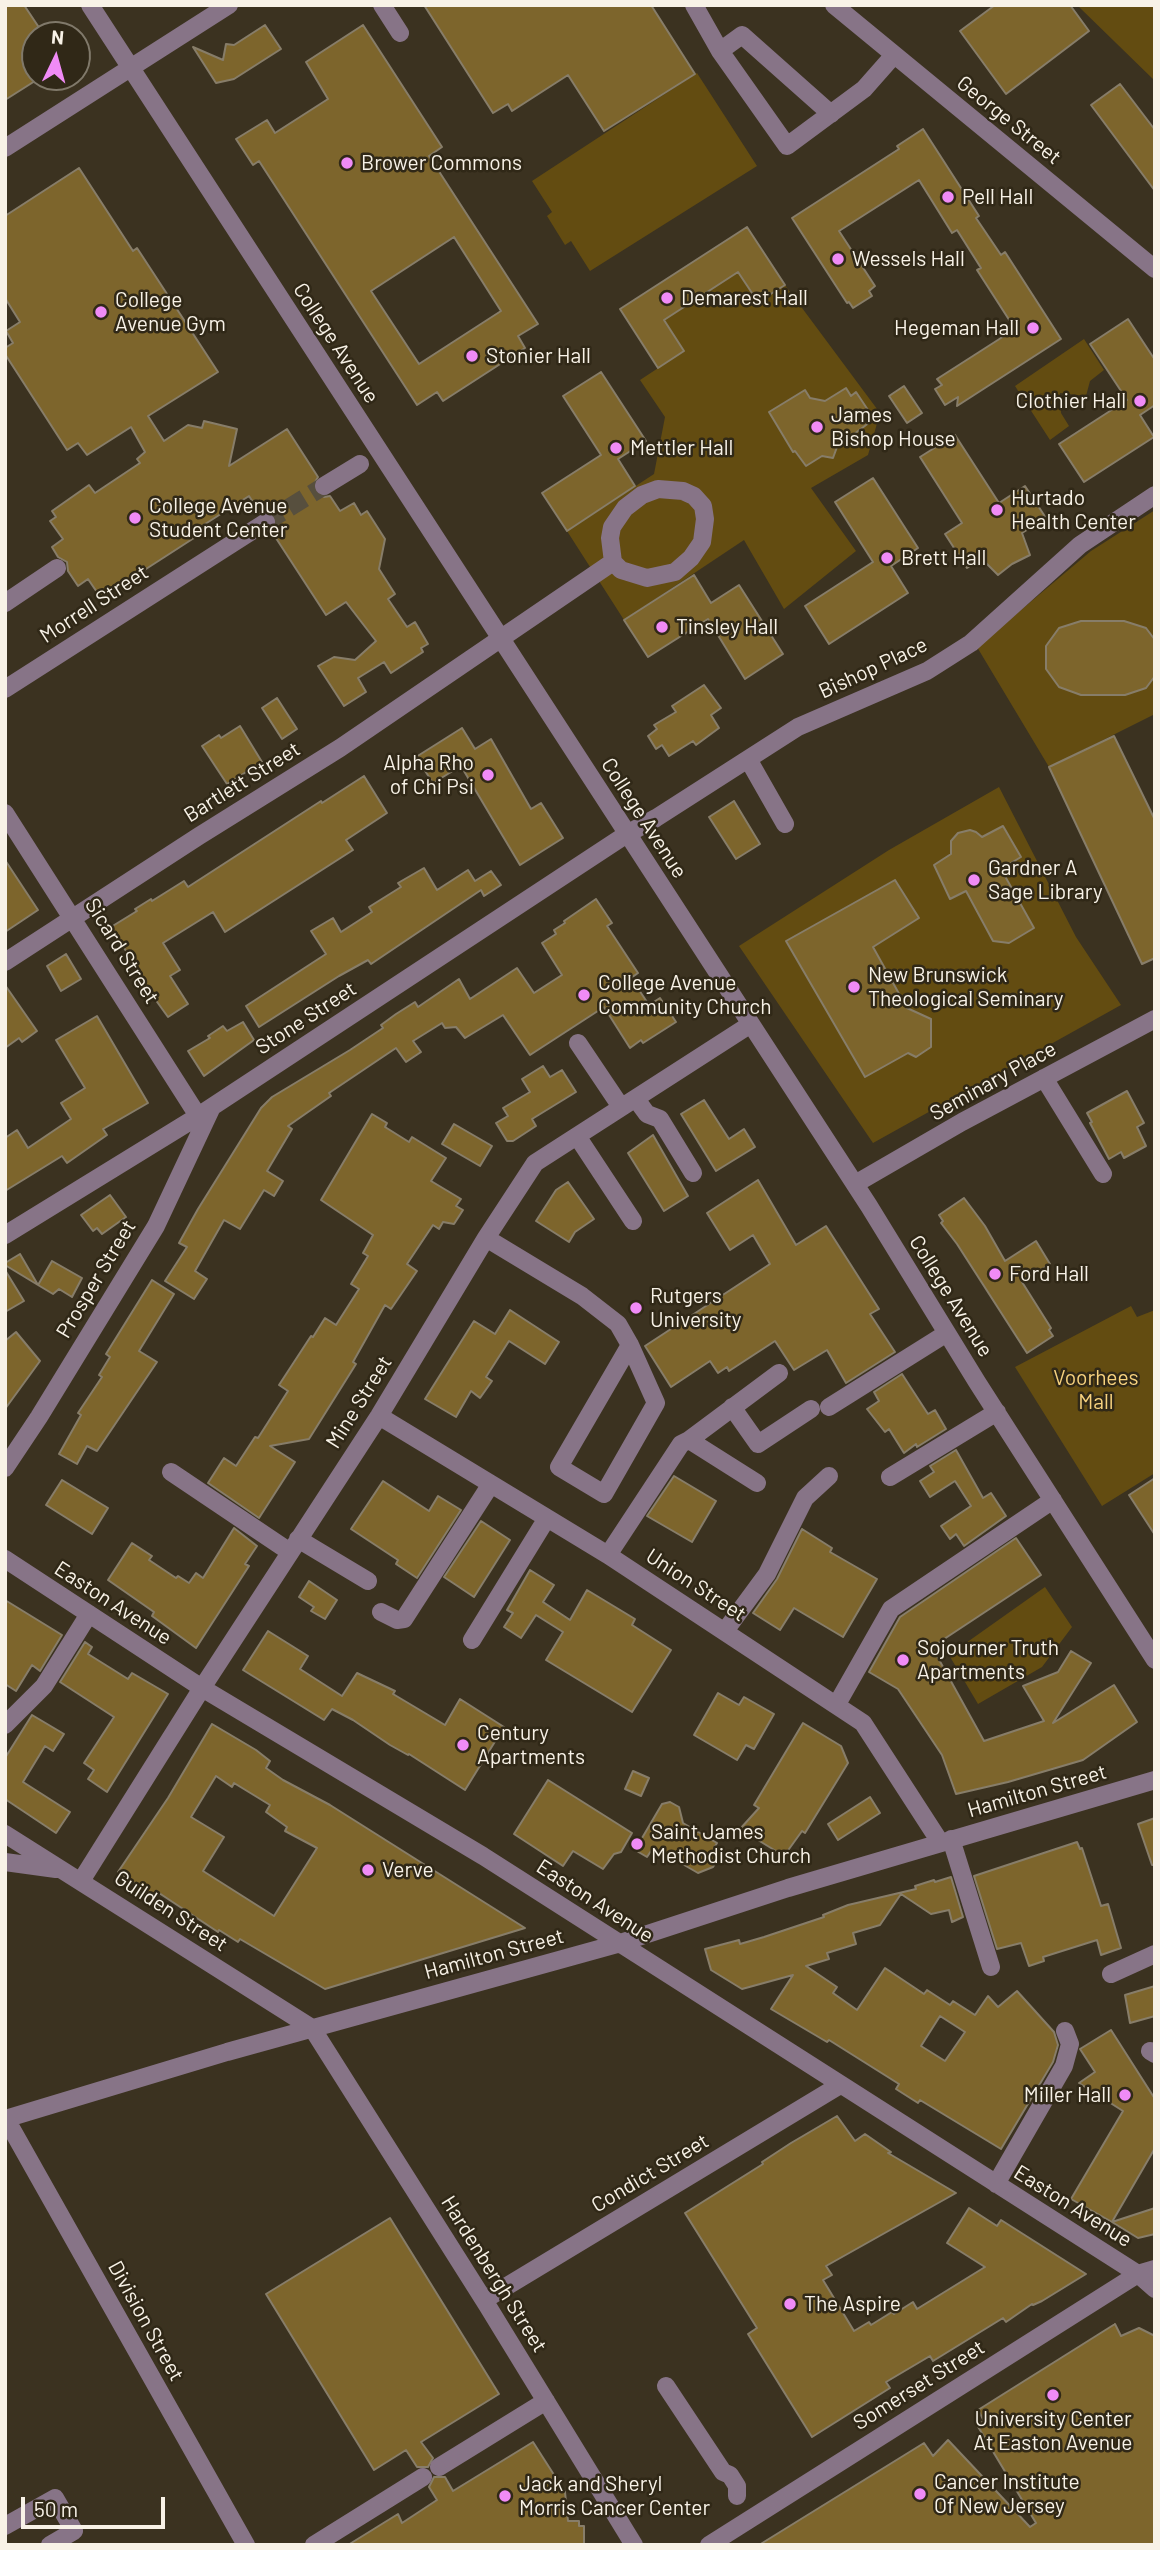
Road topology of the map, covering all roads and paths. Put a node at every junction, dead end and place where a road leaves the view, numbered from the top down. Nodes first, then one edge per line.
1 (90, 5) edge
2 (229, 5) edge
3 (382, 5) edge
4 (694, 5) edge
5 (834, 5) edge
6 (400, 33) dead end
7 (720, 51) junction
8 (894, 55) junction
9 (130, 68) junction
10 (831, 114) junction
11 (5, 148) edge
12 (1155, 269) edge
13 (360, 464) dead end
14 (324, 486) tunnel mouth
15 (1155, 495) edge
16 (266, 522) tunnel mouth
17 (613, 562) junction
18 (57, 568) dead end
19 (5, 603) edge
20 (501, 640) junction
21 (5, 689) edge
22 (748, 760) junction
23 (5, 813) edge
24 (785, 824) dead end
25 (628, 834) junction
26 (74, 918) junction
27 (5, 962) edge
28 (1155, 1019) edge
29 (751, 1024) junction
30 (578, 1043) dead end
31 (1044, 1079) junction
32 (629, 1103) junction
33 (205, 1111) junction
34 (577, 1136) junction
35 (693, 1172) dead end
36 (1104, 1174) dead end
37 (855, 1184) junction
38 (633, 1221) dead end
39 (5, 1235) edge
40 (486, 1238) junction
41 (947, 1334) junction
42 (630, 1345) junction
43 (779, 1373) dead end
44 (732, 1407) junction
45 (998, 1412) junction
46 (379, 1416) junction
47 (689, 1440) junction
48 (5, 1468) edge
49 (171, 1472) dead end
50 (829, 1475) dead end
51 (890, 1477) dead end
52 (757, 1483) dead end
53 (491, 1484) junction
54 (1053, 1500) junction
55 (547, 1518) junction
56 (294, 1546) junction
57 (608, 1555) junction
58 (5, 1559) edge
59 (368, 1581) dead end
60 (381, 1612) dead end
61 (89, 1614) junction
62 (725, 1631) junction
63 (472, 1640) dead end
64 (1155, 1660) edge
65 (202, 1688) junction
66 (837, 1704) junction
67 (5, 1726) edge
68 (1155, 1780) edge
69 (5, 1834) edge
70 (945, 1841) junction
71 (5, 1862) edge
72 (63, 1870) junction
73 (81, 1881) junction
74 (617, 1944) junction
75 (1155, 1954) edge
76 (991, 1967) dead end
77 (1111, 1974) dead end
78 (312, 2028) junction
79 (1065, 2031) dead end
80 (840, 2085) junction
81 (6, 2119) edge
82 (996, 2184) junction
83 (1146, 2272) edge
84 (1155, 2289) edge
85 (484, 2300) junction
86 (666, 2386) dead end
87 (545, 2401) junction
88 (439, 2467) dead end
89 (423, 2477) dead end
90 (751, 2518) junction
91 (5, 2526) edge
92 (50, 2545) edge
93 (246, 2545) edge
94 (314, 2545) edge
95 (634, 2545) edge
96 (709, 2545) edge

1 - 9 street, College Avenue
2 - 9 street
3 - 6 street
4 - 7 street
5 - 8 street, George Street
7 - 10 street
7 - 10 street
8 - 10 street
8 - 12 street, George Street
9 - 11 street
9 - 20 street, College Avenue
13 - 14 street
15 - 22 street, Bishop Place
16 - 21 street, Morrell Street
17 - 17 street
17 - 20 street, Bartlett Street
18 - 19 street
20 - 25 street, College Avenue
20 - 26 street, Bartlett Street
22 - 24 street
22 - 25 street, Bishop Place
23 - 26 street, Sicard Street
25 - 29 street, College Avenue
25 - 33 street, Stone Street
26 - 27 street, Bartlett Street
26 - 33 street, Sicard Street
28 - 31 street, Seminary Place
29 - 32 street, Mine Street
29 - 37 street, College Avenue
30 - 32 street
31 - 36 street
31 - 37 street, Seminary Place
32 - 34 street, Mine Street
32 - 35 street
33 - 39 street, Stone Street
33 - 48 street, Prosper Street
34 - 38 street
34 - 40 street, Mine Street
37 - 41 street, College Avenue
40 - 42 street
40 - 46 street, Mine Street
41 - 44 street
41 - 45 street, College Avenue
42 - 42 street
43 - 44 street
44 - 47 street
45 - 51 street
45 - 54 street, College Avenue
46 - 53 street, Union Street
46 - 56 street, Mine Street
47 - 52 street
47 - 57 street
49 - 56 street
50 - 62 street
53 - 55 street, Union Street
53 - 60 street
54 - 64 street, College Avenue
54 - 66 street
55 - 57 street, Union Street
55 - 63 street
56 - 59 street
56 - 65 street, Mine Street
57 - 62 street, Union Street
58 - 61 street, Easton Avenue
61 - 65 street, Easton Avenue
61 - 67 street
62 - 66 street, Union Street
65 - 73 street, Mine Street
65 - 74 street, Easton Avenue
66 - 70 street, Union Street
68 - 70 street, Hamilton Street
69 - 72 street, Guilden Street
70 - 74 street, Hamilton Street
70 - 76 street, Union Street
71 - 72 street
72 - 73 street, Guilden Street
73 - 78 street, Guilden Street
74 - 78 street, Hamilton Street
74 - 80 street, Easton Avenue
75 - 77 street
78 - 81 street, Hamilton Street
78 - 85 street, Hardenbergh Street
79 - 82 street
80 - 82 street, Easton Avenue
80 - 85 street, Condict Street
81 - 93 street, Division Street
82 - 83 street, Easton Avenue
83 - 84 street, Easton Avenue
83 - 90 street, Somerset Street
85 - 87 street, Hardenbergh Street
86 - 90 street
87 - 88 street
87 - 95 street, Hardenbergh Street
89 - 94 street
90 - 96 street, Somerset Street
91 - 92 street

